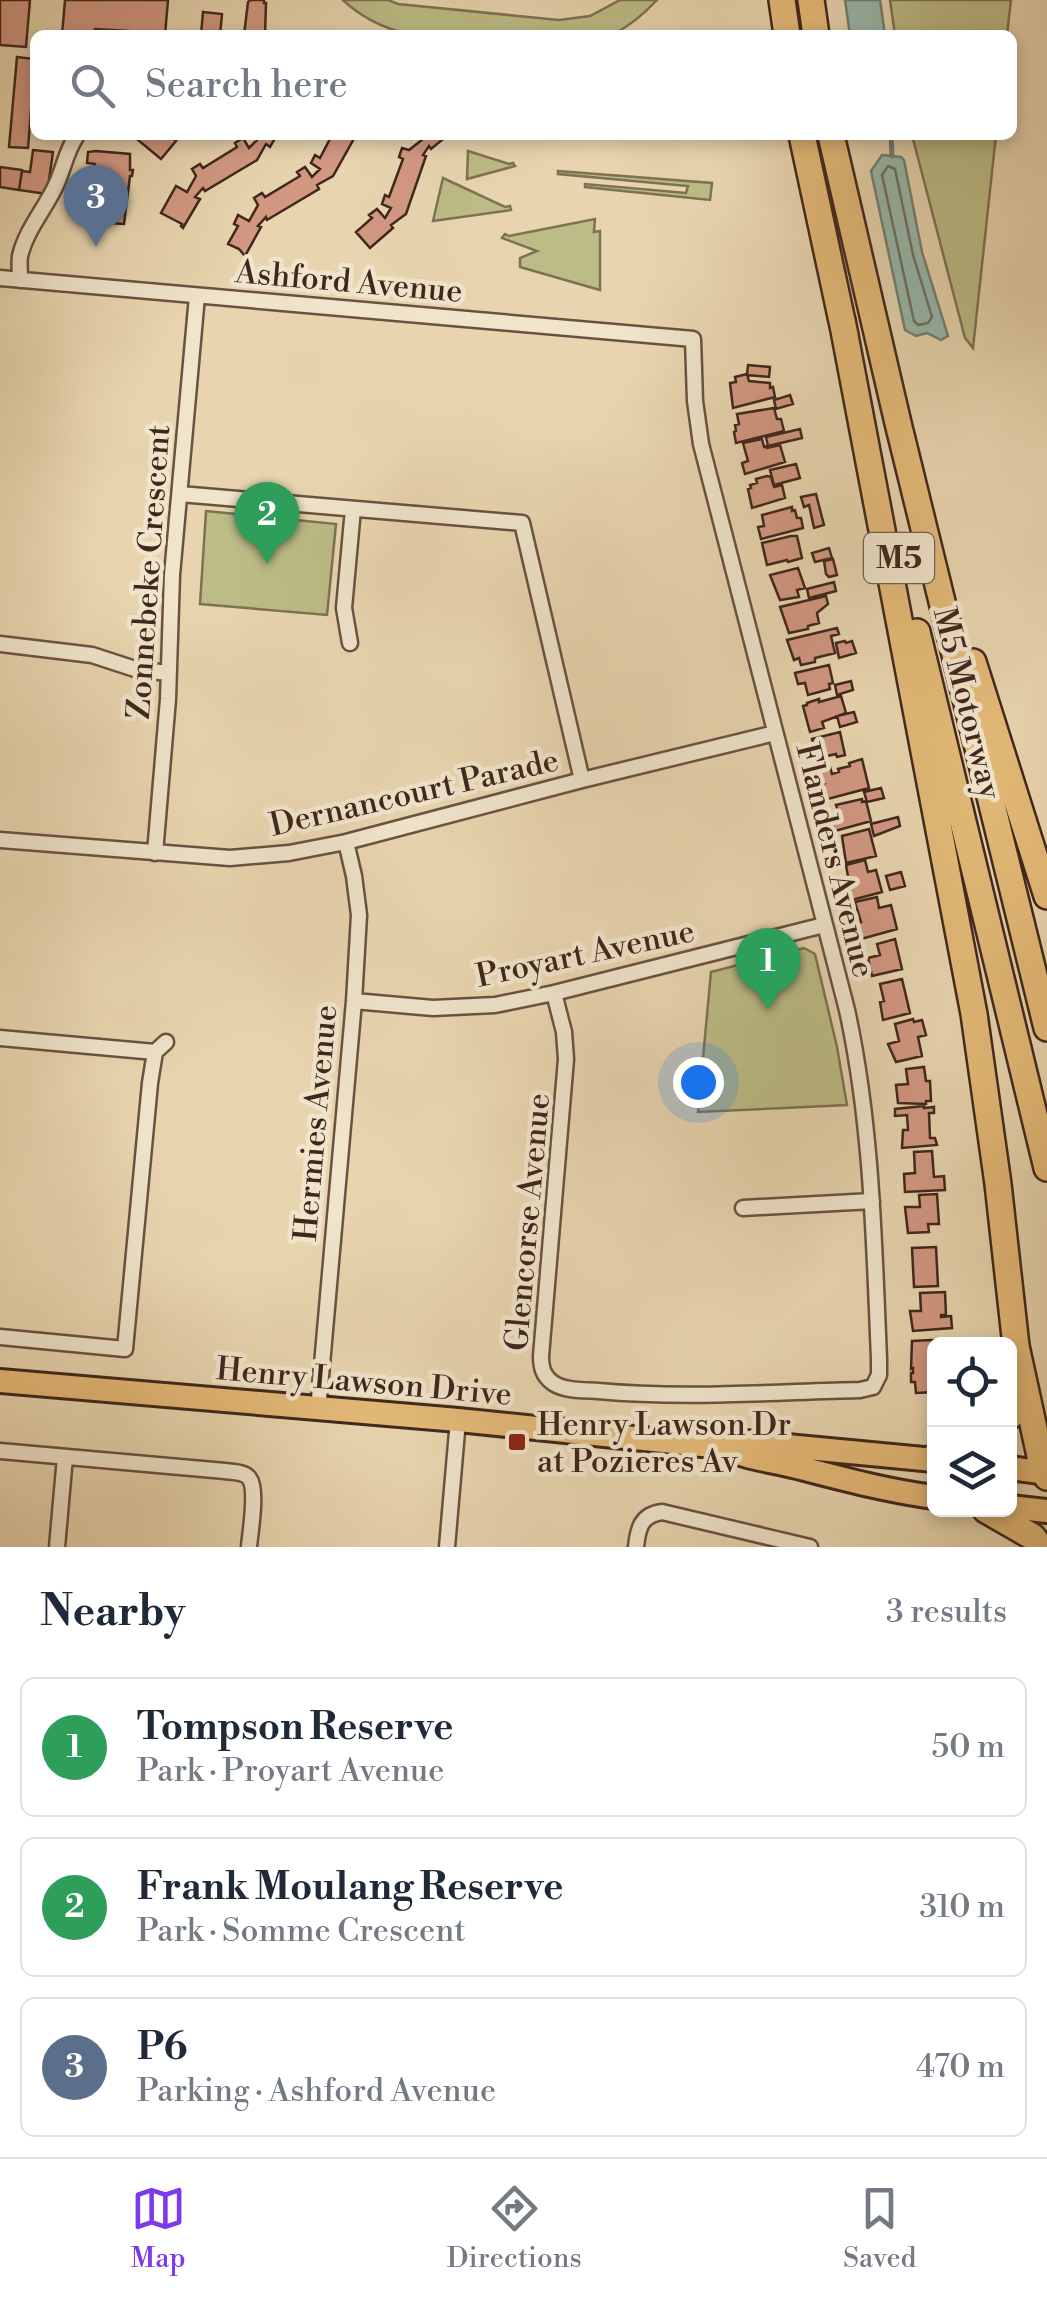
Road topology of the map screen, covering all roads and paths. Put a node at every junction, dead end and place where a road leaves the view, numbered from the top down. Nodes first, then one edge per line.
1 (782, 0) edge
2 (810, 0) edge
3 (786, 30) edge
4 (815, 30) edge
5 (74, 140) edge
6 (803, 140) edge
7 (832, 140) edge
8 (0, 278) edge
9 (20, 280) junction
10 (197, 296) junction
11 (842, 320) junction
12 (693, 340) joint
13 (898, 423) junction
14 (180, 494) junction
15 (354, 510) junction
16 (350, 643) dead end
17 (0, 644) edge
18 (168, 673) junction
19 (775, 734) junction
20 (582, 780) junction
21 (0, 840) edge
22 (346, 842) junction
23 (155, 853) junction
24 (1047, 896) edge
25 (824, 924) junction
26 (554, 993) junction
27 (354, 1001) junction
28 (1047, 1028) edge
29 (0, 1038) edge
30 (1047, 1168) edge
31 (872, 1201) junction
32 (743, 1208) dead end
33 (0, 1337) edge
34 (1015, 1337) edge
35 (1017, 1351) edge
36 (0, 1382) edge
37 (860, 1390) joint
38 (318, 1410) junction
39 (458, 1420) junction
40 (722, 1447) junction
41 (0, 1451) edge
42 (66, 1457) junction
43 (927, 1458) edge
44 (1017, 1469) edge
45 (1047, 1474) edge
46 (927, 1497) edge
47 (1017, 1508) edge
48 (1047, 1511) edge
49 (998, 1517) edge
50 (58, 1547) edge
51 (249, 1547) edge
52 (447, 1547) edge
53 (636, 1547) edge
54 (810, 1547) edge
55 (1040, 1547) edge

1 - 3 highway
2 - 4 highway
5 - 9 street
6 - 11 highway, M5 Motorway / M5
7 - 13 highway, M5 Motorway / M5
8 - 9 street, Ashford Avenue
9 - 10 street, Ashford Avenue
10 - 12 street, Ashford Avenue
10 - 14 street, Zonnebeke Crescent
11 - 30 highway, M5 Motorway / M5
11 - 34 highway
12 - 19 street, Flanders Avenue
13 - 24 highway
13 - 28 highway, M5 Motorway / M5
14 - 15 street
14 - 18 street, Zonnebeke Crescent
15 - 16 street
15 - 20 street
17 - 18 street
18 - 23 street, Zonnebeke Crescent
19 - 20 street, Dernancourt Parade
19 - 25 street, Flanders Avenue
20 - 22 street, Dernancourt Parade
21 - 23 street, Dernancourt Parade
22 - 23 street, Dernancourt Parade
22 - 27 street, Hermies Avenue
25 - 26 street, Proyart Avenue
25 - 31 street, Flanders Avenue
26 - 27 street, Proyart Avenue
26 - 37 street, Glencorse Avenue
27 - 38 street, Hermies Avenue
29 - 33 street
31 - 32 street
31 - 37 street, Flanders Avenue
35 - 45 highway
36 - 38 main road, Henry Lawson Drive
38 - 39 main road, Henry Lawson Drive
39 - 40 main road, Henry Lawson Drive
39 - 52 street
40 - 43 main road, Henry Lawson Drive
40 - 46 main road, Henry Lawson Drive
41 - 42 street
42 - 50 street
42 - 51 street
44 - 45 main road
47 - 48 main road
49 - 55 highway
53 - 54 street

